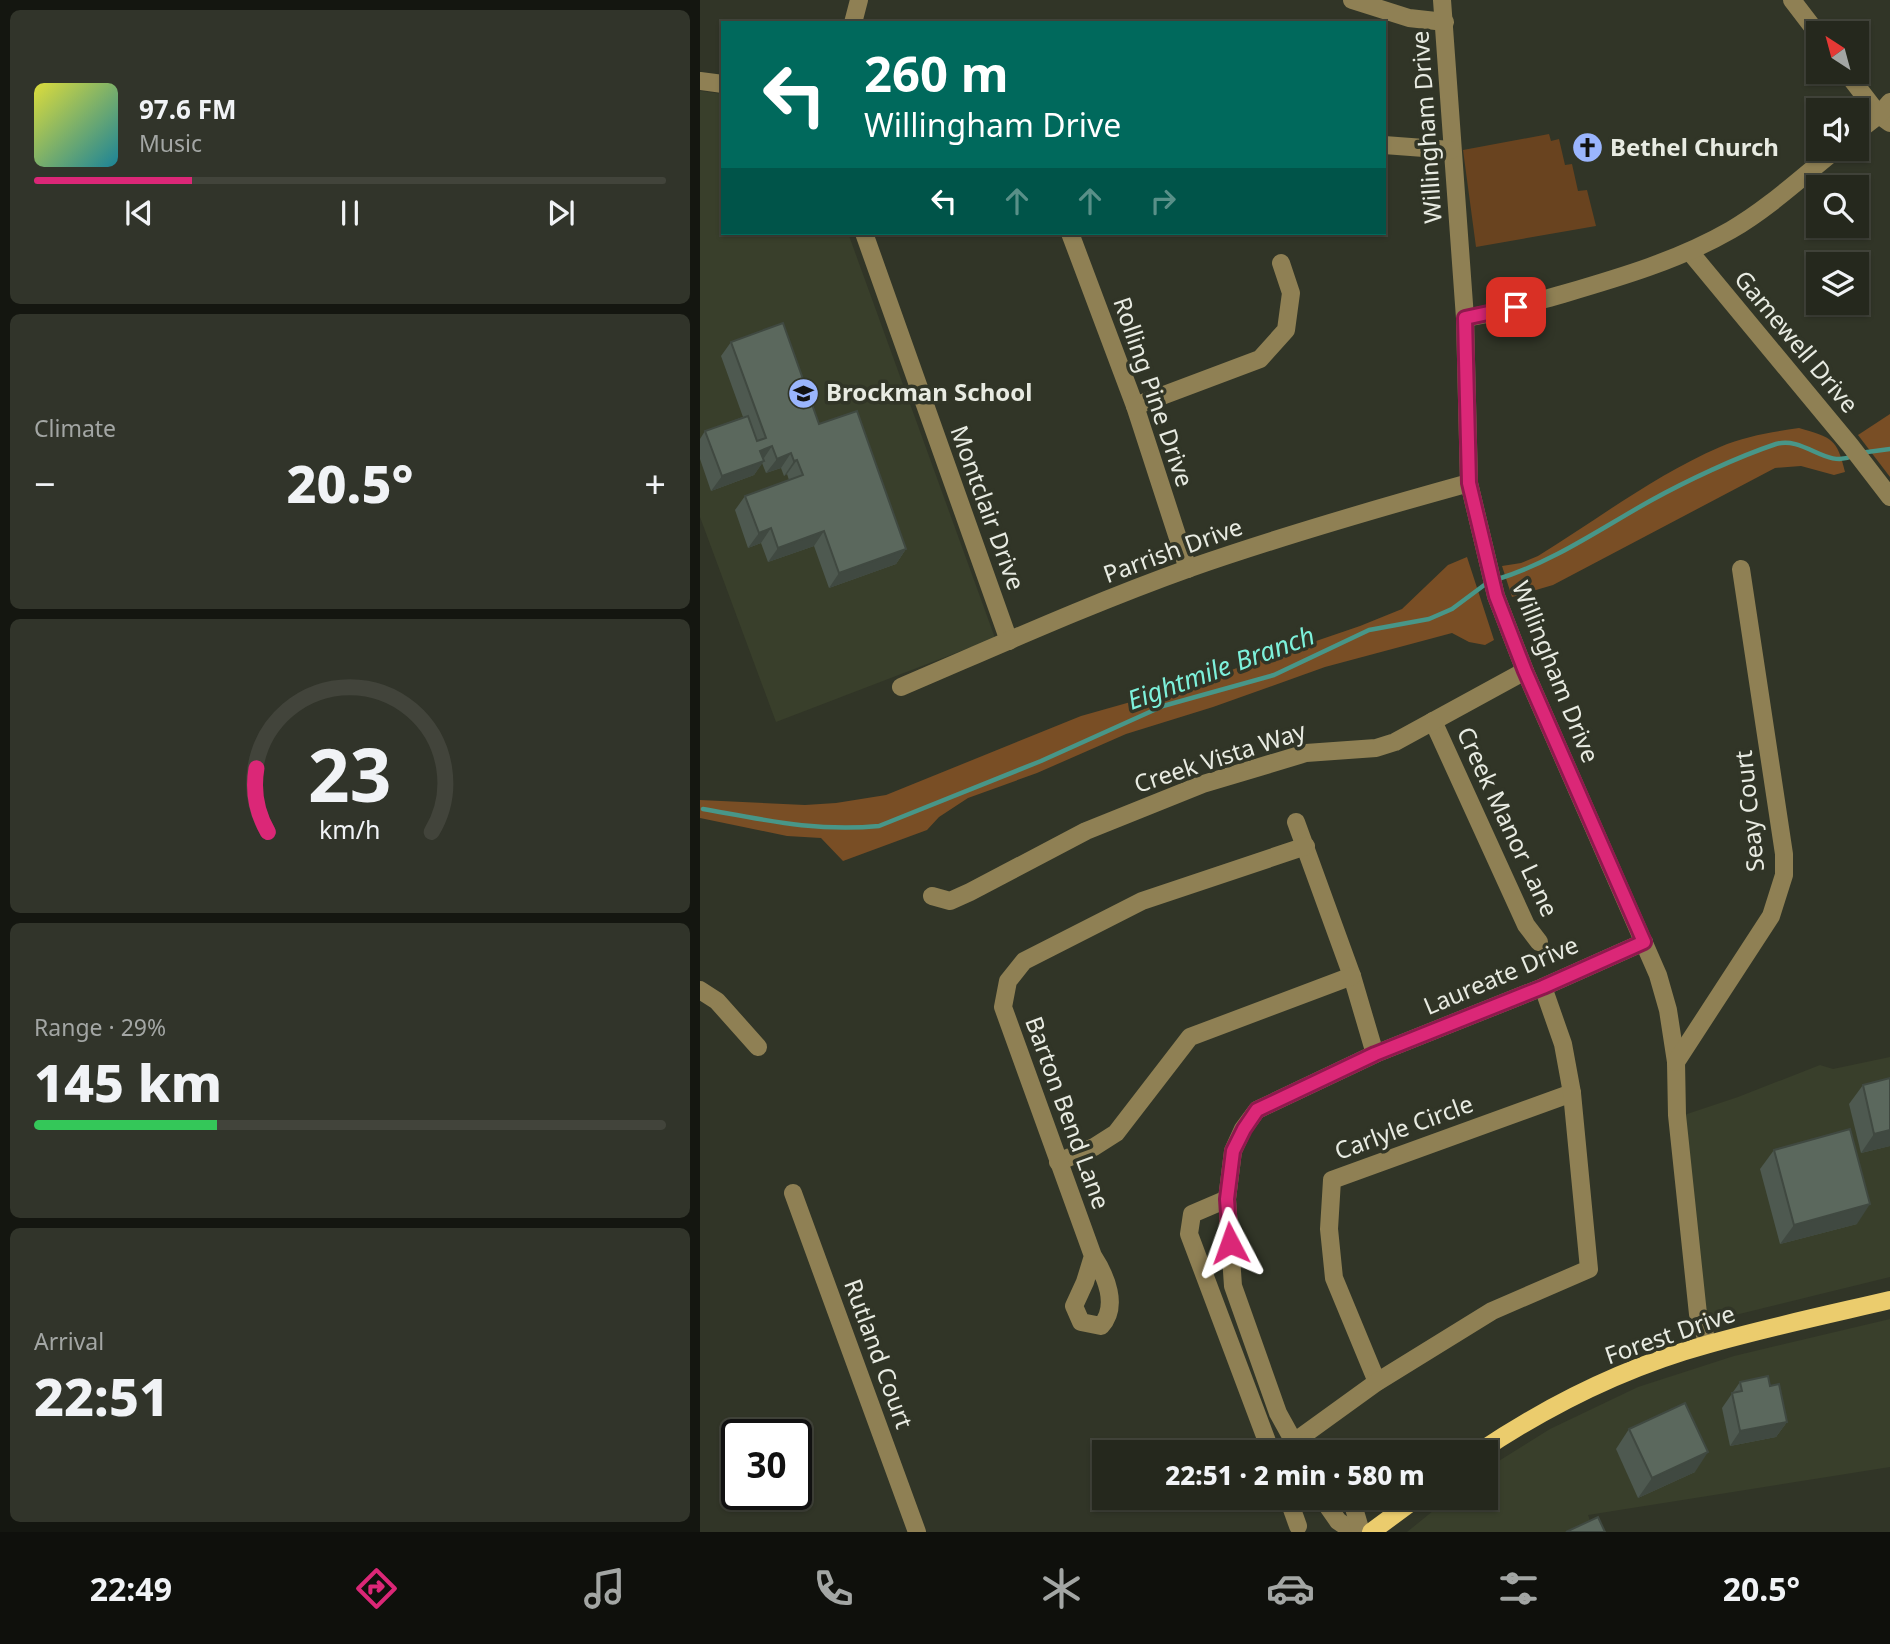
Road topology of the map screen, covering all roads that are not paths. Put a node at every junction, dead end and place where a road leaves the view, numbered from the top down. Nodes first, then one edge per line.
1 (859, 0) edge
2 (1352, 0) edge
3 (1442, 0) edge
4 (1792, 0) edge
5 (854, 21) edge
6 (1808, 21) edge
7 (1445, 22) junction
8 (700, 81) edge
9 (721, 84) edge
10 (1858, 84) edge
11 (1886, 113) edge
12 (1869, 124) edge
13 (1386, 145) edge
14 (1451, 150) junction
15 (1822, 161) edge
16 (865, 235) edge
17 (1071, 235) edge
18 (1690, 252) junction
19 (1281, 262) dead end
20 (1465, 318) junction
21 (1135, 406) junction
22 (1469, 483) junction
23 (1890, 497) edge
24 (1188, 569) junction
25 (1741, 569) dead end
26 (1009, 641) junction
27 (1525, 671) junction
28 (901, 687) dead end
29 (1433, 721) junction
30 (1296, 822) dead end
31 (1306, 846) junction
32 (932, 896) dead end
33 (1538, 942) dead end
34 (1644, 942) junction
35 (1352, 976) junction
36 (1543, 987) junction
37 (700, 990) edge
38 (758, 1047) dead end
39 (1375, 1054) junction
40 (1676, 1062) junction
41 (1572, 1093) junction
42 (1058, 1163) junction
43 (793, 1193) dead end
44 (1227, 1199) junction
45 (1093, 1256) dead end
46 (1890, 1300) edge
47 (1708, 1344) junction
48 (1377, 1382) junction
49 (1266, 1440) edge
50 (1291, 1440) edge
51 (1303, 1440) edge
52 (1498, 1441) edge
53 (1292, 1510) edge
54 (1331, 1510) edge
55 (1355, 1510) edge
56 (1401, 1510) edge
57 (1298, 1526) dead end
58 (917, 1532) edge
59 (1353, 1532) edge
60 (1361, 1532) edge
61 (1371, 1532) edge

1 - 5 street
2 - 7 street
3 - 7 street, Willingham Drive
4 - 6 street
7 - 14 street, Willingham Drive
8 - 9 street
10 - 11 street
11 - 12 street
13 - 14 street
14 - 20 street, Willingham Drive
15 - 18 street
16 - 26 street, Montclair Drive
17 - 21 street, Rolling Pine Drive
18 - 20 street
18 - 23 street, Gamewell Drive
19 - 21 street
20 - 22 street, Willingham Drive
21 - 24 street, Rolling Pine Drive
22 - 24 street, Parrish Drive
22 - 27 street, Willingham Drive
24 - 26 street, Parrish Drive
25 - 40 street, Seay Court
26 - 28 street, Parrish Drive
27 - 29 street, Creek Vista Way
27 - 34 street, Willingham Drive
29 - 32 street, Creek Vista Way
29 - 33 street, Creek Manor Lane
30 - 31 street
31 - 35 street
31 - 42 street, Barton Bend Lane
34 - 36 street, Laureate Drive
34 - 40 street, Willingham Drive
35 - 39 street
35 - 42 street
36 - 39 street, Laureate Drive
36 - 41 street
37 - 38 street
39 - 44 street, Laureate Drive
40 - 47 street, Willingham Drive
41 - 48 street
41 - 48 street, Carlyle Circle
42 - 45 street, Barton Bend Lane
43 - 58 street, Rutland Court
44 - 49 street
44 - 50 street, Laureate Drive
46 - 47 main road, Forest Drive
47 - 52 main road, Forest Drive
48 - 51 street
53 - 57 street
54 - 59 street
55 - 60 street
56 - 61 main road

